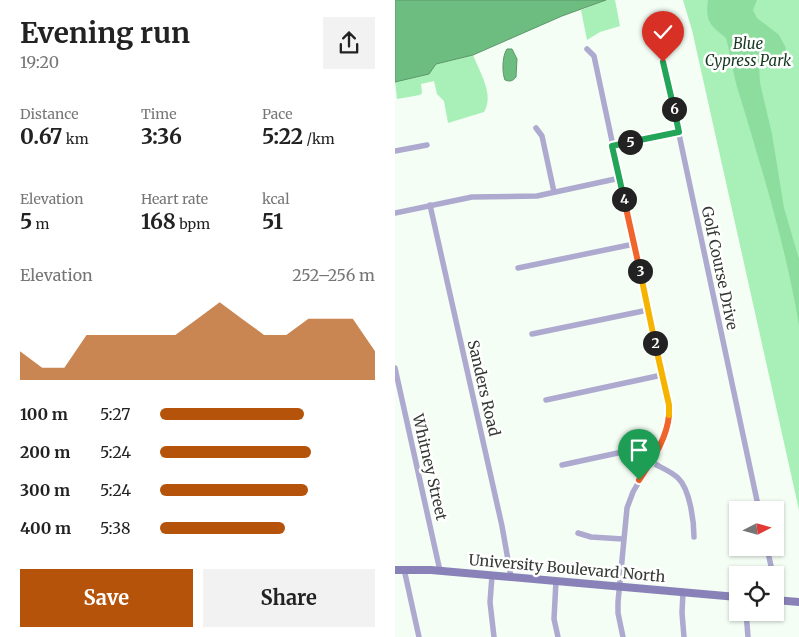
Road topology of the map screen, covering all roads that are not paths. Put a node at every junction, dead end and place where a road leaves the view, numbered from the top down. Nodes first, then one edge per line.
1 (657, 32) dead end
2 (587, 49) dead end
3 (536, 128) dead end
4 (679, 132) junction
5 (427, 144) dead end
6 (612, 146) junction
7 (395, 151) edge
8 (620, 178) junction
9 (554, 192) junction
10 (430, 205) junction
11 (395, 213) edge
12 (634, 244) junction
13 (518, 268) dead end
14 (648, 310) junction
15 (532, 334) dead end
16 (395, 368) edge
17 (662, 376) junction
18 (546, 400) dead end
19 (651, 462) junction
20 (562, 465) dead end
21 (757, 501) edge
22 (578, 533) dead end
23 (694, 537) dead end
24 (623, 539) junction
25 (404, 569) junction
26 (395, 570) edge
27 (440, 571) junction
28 (492, 576) junction
29 (511, 577) junction
30 (556, 581) junction
31 (620, 587) junction
32 (683, 592) junction
33 (729, 596) edge
34 (784, 601) edge
35 (799, 602) edge
36 (747, 621) edge
37 (419, 637) edge
38 (494, 637) edge
39 (558, 637) edge
40 (623, 637) edge
41 (684, 637) edge
42 (748, 637) edge

1 - 4 street, Golf Course Drive
2 - 6 street
3 - 9 street
4 - 6 street
4 - 21 street, Golf Course Drive
5 - 7 street
6 - 8 street
8 - 9 street
8 - 12 street
9 - 10 street
10 - 11 street
10 - 29 street, Sanders Road
12 - 13 street
12 - 14 street
14 - 15 street
14 - 17 street
16 - 27 street, Whitney Street
17 - 18 street
17 - 19 street
19 - 20 street
19 - 23 street
19 - 24 street
22 - 24 street
24 - 31 street
25 - 26 street, University Boulevard North
25 - 27 street, University Boulevard North
25 - 37 street
27 - 28 street, University Boulevard North
28 - 29 street, University Boulevard North
28 - 38 street
29 - 30 street, University Boulevard North
30 - 31 street, University Boulevard North
30 - 39 street
31 - 32 street, University Boulevard North
31 - 40 street
32 - 33 street, University Boulevard North
32 - 41 street
34 - 35 street
36 - 42 street

